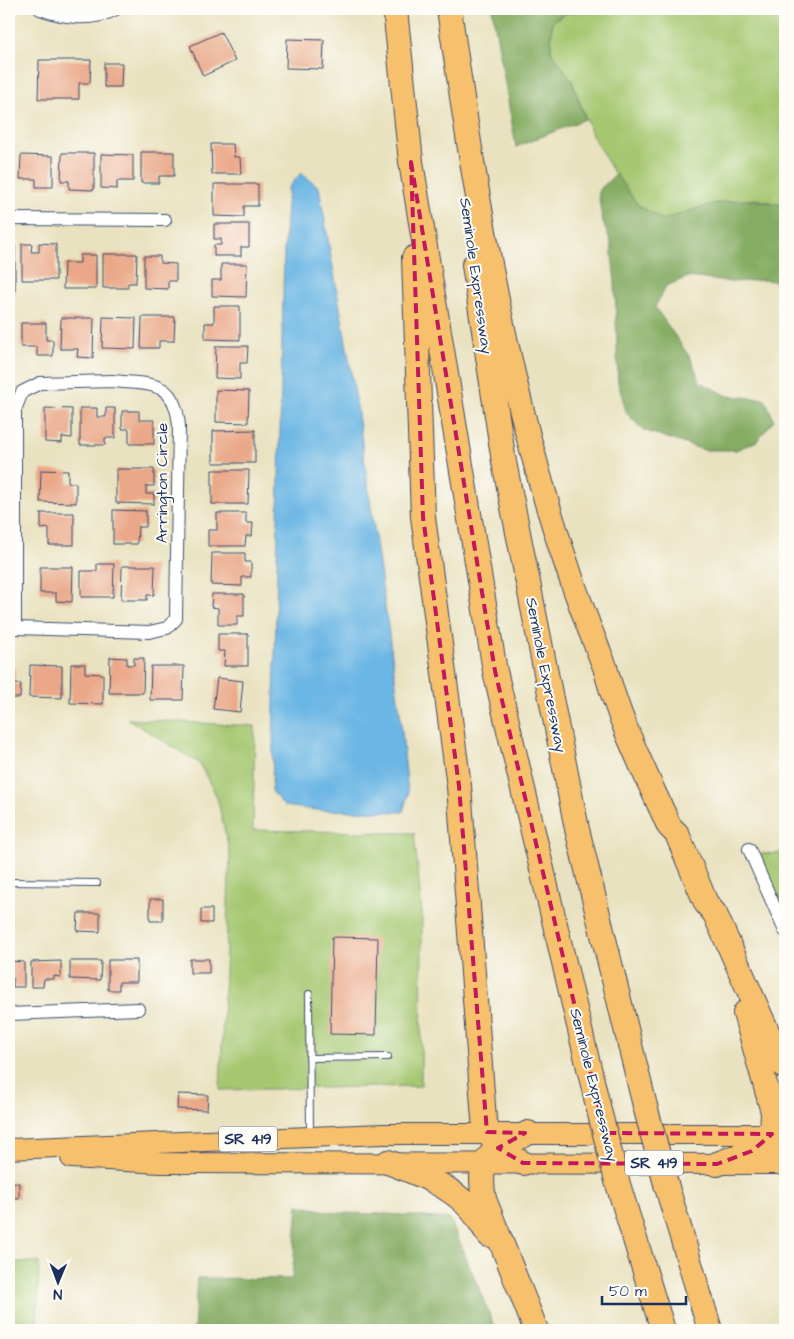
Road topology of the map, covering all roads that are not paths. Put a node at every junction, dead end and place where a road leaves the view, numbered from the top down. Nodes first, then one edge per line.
1 (40, 9) edge
2 (116, 9) edge
3 (395, 9) edge
4 (436, 9) edge
5 (449, 9) edge
6 (411, 162) junction
7 (9, 219) edge
8 (165, 220) dead end
9 (12, 628) edge
10 (749, 849) dead end
11 (9, 882) edge
12 (97, 883) dead end
13 (706, 903) junction
14 (785, 931) edge
15 (309, 994) dead end
16 (138, 1009) dead end
17 (9, 1014) edge
18 (388, 1057) dead end
19 (309, 1058) junction
20 (785, 1067) edge
21 (528, 1133) joint
22 (779, 1134) edge
23 (310, 1136) junction
24 (490, 1148) junction
25 (9, 1149) edge
26 (9, 1154) edge
27 (388, 1162) junction
28 (523, 1163) joint
29 (717, 1164) junction
30 (785, 1164) edge
31 (510, 1265) junction
32 (536, 1330) edge
33 (663, 1330) edge
34 (710, 1330) edge

1 - 2 street
3 - 6 highway, Seminole Expressway
4 - 34 highway, Seminole Expressway, bridge
5 - 13 highway
6 - 24 highway
6 - 33 highway, Seminole Expressway, bridge
7 - 8 street
9 - 9 street, Arrington Circle
10 - 14 street
11 - 12 lane
13 - 20 highway
13 - 22 highway
15 - 19 lane
16 - 17 street
18 - 19 lane
19 - 23 lane
21 - 22 main road, SR 419
21 - 24 highway
22 - 29 highway
22 - 30 highway
23 - 24 main road, SR 419
23 - 25 main road, SR 419
24 - 27 main road, SR 419
24 - 28 highway
24 - 31 highway
26 - 27 main road, SR 419
27 - 31 highway
28 - 29 main road, SR 419
29 - 30 main road, SR 419
31 - 32 highway

